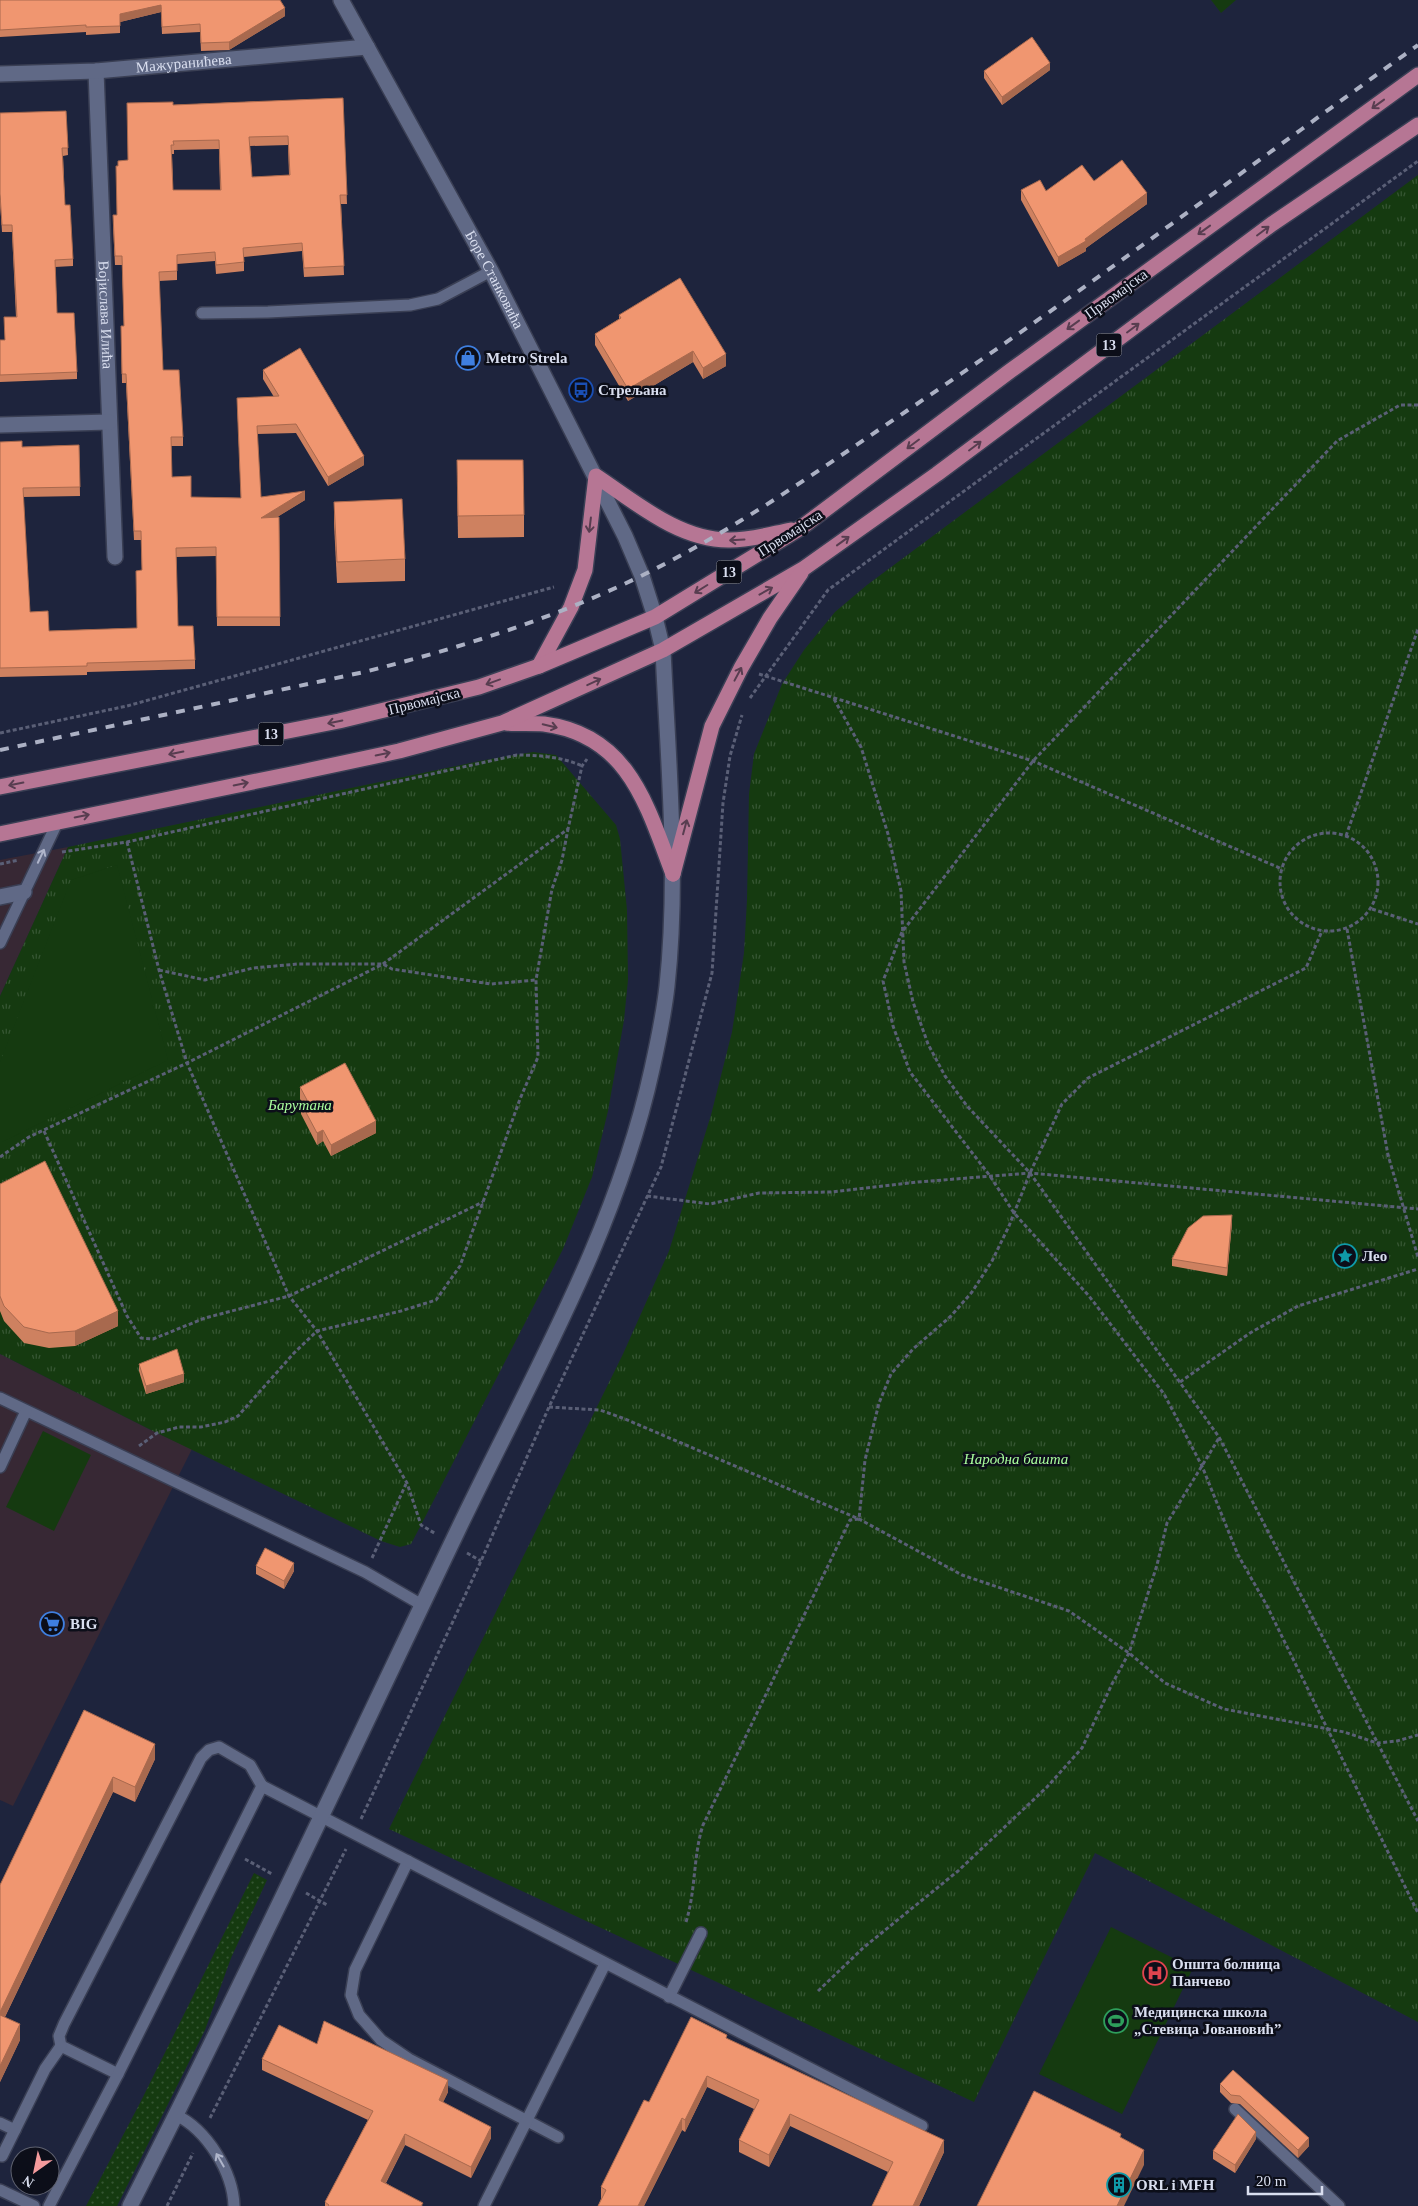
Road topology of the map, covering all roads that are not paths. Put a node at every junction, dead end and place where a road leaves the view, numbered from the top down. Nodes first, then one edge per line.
1 (341, 0) edge
2 (367, 47) junction
3 (96, 70) junction
4 (0, 74) edge
5 (1418, 76) edge
6 (1418, 125) edge
7 (491, 271) junction
8 (202, 313) dead end
9 (109, 422) junction
10 (0, 425) edge
11 (596, 476) junction
12 (802, 527) junction
13 (115, 558) dead end
14 (804, 569) junction
15 (655, 617) junction
16 (663, 650) junction
17 (538, 666) junction
18 (502, 723) junction
19 (0, 787) edge
20 (58, 821) junction
21 (0, 834) edge
22 (673, 874) junction
23 (24, 892) junction
24 (0, 897) edge
25 (0, 943) edge
26 (0, 1398) edge
27 (26, 1411) junction
28 (4, 1446) edge
29 (0, 1467) edge
30 (422, 1605) junction
31 (262, 1786) junction
32 (322, 1817) junction
33 (408, 1861) junction
34 (701, 1933) dead end
35 (605, 1964) junction
36 (670, 1997) junction
37 (61, 2046) junction
38 (118, 2074) junction
39 (1235, 2109) edge
40 (176, 2115) junction
41 (528, 2121) junction
42 (0, 2123) edge
43 (922, 2126) dead end
44 (15, 2130) junction
45 (558, 2137) dead end
46 (2, 2156) dead end
47 (0, 2190) edge
48 (34, 2206) edge
49 (49, 2206) edge
50 (130, 2206) edge
51 (234, 2206) edge
52 (484, 2206) edge
53 (1339, 2206) edge

1 - 2 street, Боре Станковића
2 - 3 street, Мажуранићева
2 - 7 street, Боре Станковића
3 - 4 street, Мажуранићева
3 - 9 street, Војислава Илића
5 -> 12 main road, Првомајска / 13
14 -> 6 main road, 13
7 - 8 lane
7 - 11 street, Боре Станковића
9 - 10 street
9 - 13 street, Војислава Илића
12 -> 11 main road
11 - 15 street, Боре Станковића
11 -> 17 main road
12 -> 15 main road, Првомајска / 13
16 -> 14 main road, 13
22 -> 14 main road
15 - 16 street, Боре Станковића
15 - 17 main road, Првомајска / 13
18 -> 16 main road, 13
16 - 22 street, Боре Станковића
17 -> 19 main road, Првомајска / 13
20 -> 18 main road, 13
18 -> 22 main road
20 - 21 main road, 13
23 -> 20 lane
22 - 30 street, Боре Станковића
23 - 24 street
23 - 25 lane
26 - 27 lane
27 - 28 lane
27 - 30 lane
28 - 29 lane
30 - 32 street, Боре Станковића
31 - 32 lane
31 - 37 lane
31 - 38 lane
32 - 33 lane
32 - 40 street, Боре Станковића
33 - 35 lane
33 - 41 lane
34 - 36 lane
35 - 36 lane
35 - 41 lane
36 - 43 lane
37 - 38 lane
37 - 44 lane
38 - 49 lane
39 - 53 lane
40 - 50 street, Боре Станковића
51 -> 40 lane
41 - 45 lane
41 - 52 lane
42 - 44 lane
44 - 46 lane
47 - 48 lane

